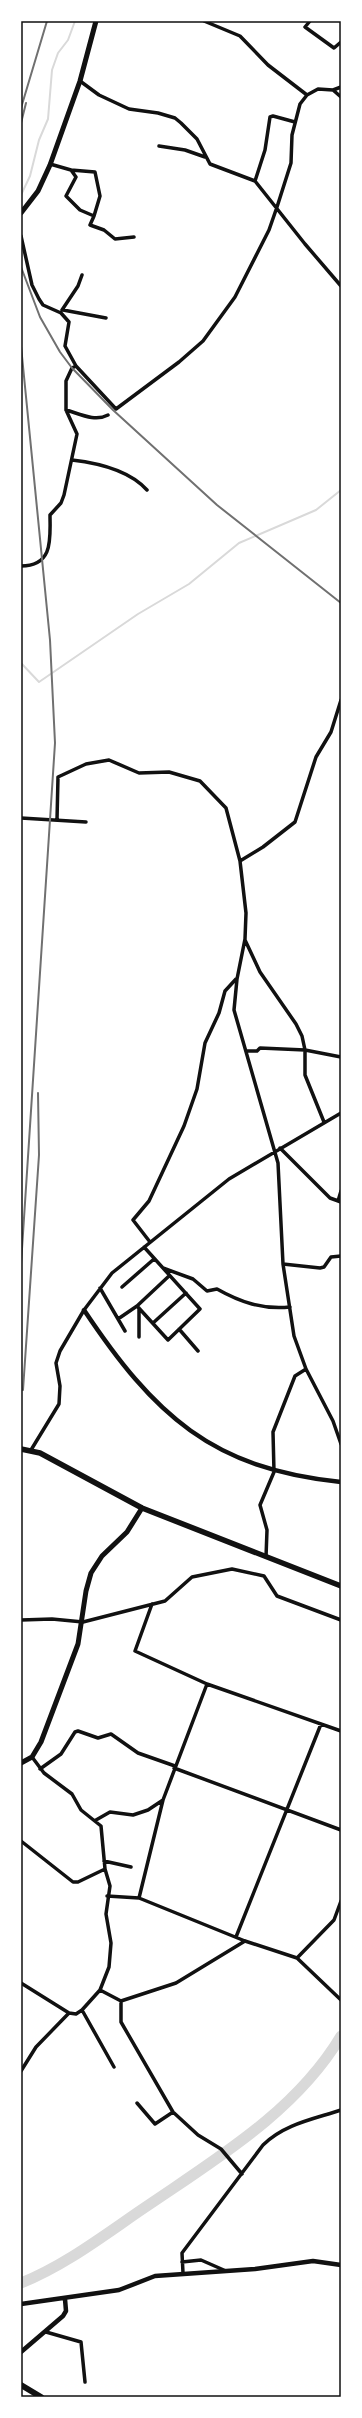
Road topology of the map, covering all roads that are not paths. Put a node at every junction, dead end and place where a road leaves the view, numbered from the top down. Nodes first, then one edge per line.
1 (96, 21) edge
2 (204, 21) edge
3 (310, 21) edge
4 (341, 42) edge
5 (80, 81) junction
6 (341, 87) edge
7 (333, 90) junction
8 (307, 95) junction
9 (341, 97) edge
10 (295, 122) junction
11 (159, 146) dead end
12 (206, 157) junction
13 (50, 164) junction
14 (71, 170) junction
15 (255, 181) junction
16 (277, 207) junction
17 (21, 213) edge
18 (94, 216) junction
19 (21, 236) edge
20 (134, 237) dead end
21 (82, 275) dead end
22 (341, 286) edge
23 (62, 311) junction
24 (106, 318) dead end
25 (76, 366) junction
26 (66, 410) junction
27 (108, 415) dead end
28 (72, 460) junction
29 (147, 490) dead end
30 (21, 566) edge
31 (341, 700) edge
32 (21, 818) edge
33 (57, 820) junction
34 (86, 822) dead end
35 (240, 861) junction
36 (245, 939) junction
37 (237, 979) junction
38 (305, 1050) junction
39 (246, 1051) junction
40 (341, 1057) edge
41 (341, 1113) edge
42 (324, 1122) junction
43 (280, 1148) junction
44 (275, 1151) junction
45 (341, 1191) edge
46 (339, 1202) edge
47 (150, 1242) junction
48 (144, 1247) junction
49 (341, 1256) edge
50 (154, 1259) junction
51 (283, 1264) junction
52 (162, 1268) junction
53 (169, 1276) junction
54 (122, 1287) dead end
55 (100, 1288) junction
56 (186, 1293) junction
57 (138, 1307) junction
58 (290, 1307) junction
59 (84, 1310) junction
60 (118, 1319) junction
61 (153, 1323) junction
62 (179, 1329) junction
63 (125, 1331) dead end
64 (139, 1337) dead end
65 (198, 1351) dead end
66 (306, 1369) junction
67 (341, 1444) edge
68 (21, 1449) edge
69 (31, 1450) junction
70 (274, 1472) junction
71 (341, 1482) edge
72 (142, 1508) junction
73 (266, 1557) junction
74 (341, 1586) edge
75 (152, 1604) junction
76 (21, 1620) edge
77 (341, 1620) edge
78 (83, 1622) junction
79 (207, 1684) junction
80 (321, 1724) junction
81 (341, 1731) edge
82 (32, 1757) junction
83 (21, 1763) edge
84 (174, 1767) junction
85 (40, 1768) junction
86 (163, 1800) junction
87 (286, 1811) junction
88 (96, 1820) junction
89 (341, 1830) edge
90 (21, 1841) edge
91 (104, 1861) junction
92 (131, 1867) dead end
93 (105, 1868) junction
94 (107, 1896) junction
95 (139, 1898) junction
96 (341, 1901) edge
97 (236, 1937) junction
98 (245, 1941) junction
99 (297, 1958) junction
100 (21, 1983) edge
101 (100, 1990) junction
102 (341, 2000) edge
103 (121, 2001) junction
104 (82, 2010) junction
105 (68, 2013) junction
106 (114, 2067) dead end
107 (21, 2071) edge
108 (137, 2103) dead end
109 (341, 2110) edge
110 (173, 2112) junction
111 (242, 2174) junction
112 (182, 2262) junction
113 (341, 2265) edge
114 (226, 2270) junction
115 (183, 2273) junction
116 (65, 2300) junction
117 (21, 2304) edge
118 (46, 2332) junction
119 (21, 2352) edge
120 (85, 2382) dead end
121 (21, 2385) edge
122 (40, 2397) edge

1 - 5 main road
2 - 8 street
3 - 4 street
5 - 12 street
5 - 13 main road
6 - 7 street
7 - 8 street
7 - 9 street
8 - 10 street
10 - 15 street
10 - 16 street
11 - 12 street
12 - 15 street
13 - 14 street
13 - 17 main road
14 - 18 street
14 - 18 street
15 - 16 street
16 - 22 street
16 - 25 street
18 - 20 street
19 - 23 street
21 - 23 street
23 - 24 street
23 - 25 street
25 - 26 street
26 - 27 street
26 - 28 street
28 - 29 street
28 - 30 street
31 - 35 street
32 - 33 street
33 - 34 street
33 - 35 street
35 - 36 street
36 - 37 street
36 - 38 street
37 - 39 street
37 - 47 street
38 - 39 street
38 - 40 street
38 - 42 street
39 - 44 street
41 - 42 street
42 - 43 street
43 - 44 street
43 - 46 street
44 - 47 street
44 - 51 street
45 - 46 street
47 - 48 street
48 - 50 street
48 - 55 street
49 - 51 street
50 - 52 street
50 - 54 street
51 - 58 street
52 - 53 street
52 - 58 street
53 - 56 street
53 - 57 street
55 - 59 street
55 - 60 street
56 - 61 street
56 - 62 street
57 - 60 street
57 - 61 street
57 - 64 street
58 - 66 street
59 - 69 street
59 - 70 street
60 - 63 street
61 - 62 street
62 - 65 street
66 - 67 street
66 - 70 street
68 - 69 main road
69 - 72 main road
70 - 71 street
70 - 73 street
72 - 73 main road
72 - 78 main road
73 - 74 main road
75 - 77 street
75 - 78 street
75 - 79 street
76 - 78 street
78 - 82 main road
79 - 80 street
79 - 84 street
80 - 81 street
80 - 87 street
82 - 83 main road
82 - 85 street
84 - 85 street
84 - 86 street
84 - 87 street
85 - 88 street
86 - 88 street
86 - 95 street
87 - 89 street
87 - 97 street
88 - 91 street
90 - 93 street
91 - 92 street
91 - 93 street
93 - 94 street
94 - 95 street
94 - 101 street
95 - 97 street
96 - 99 street
97 - 98 street
98 - 99 street
98 - 103 street
99 - 102 street
100 - 105 street
101 - 103 street
101 - 104 street
103 - 110 street
104 - 105 street
104 - 106 street
105 - 107 street
108 - 110 street
109 - 111 street
110 - 111 street
111 - 112 street
112 - 114 street
112 - 115 street
113 - 114 street
114 - 115 street
115 - 116 street
116 - 117 street
116 - 118 street
118 - 119 street
118 - 120 street
121 - 122 highway

